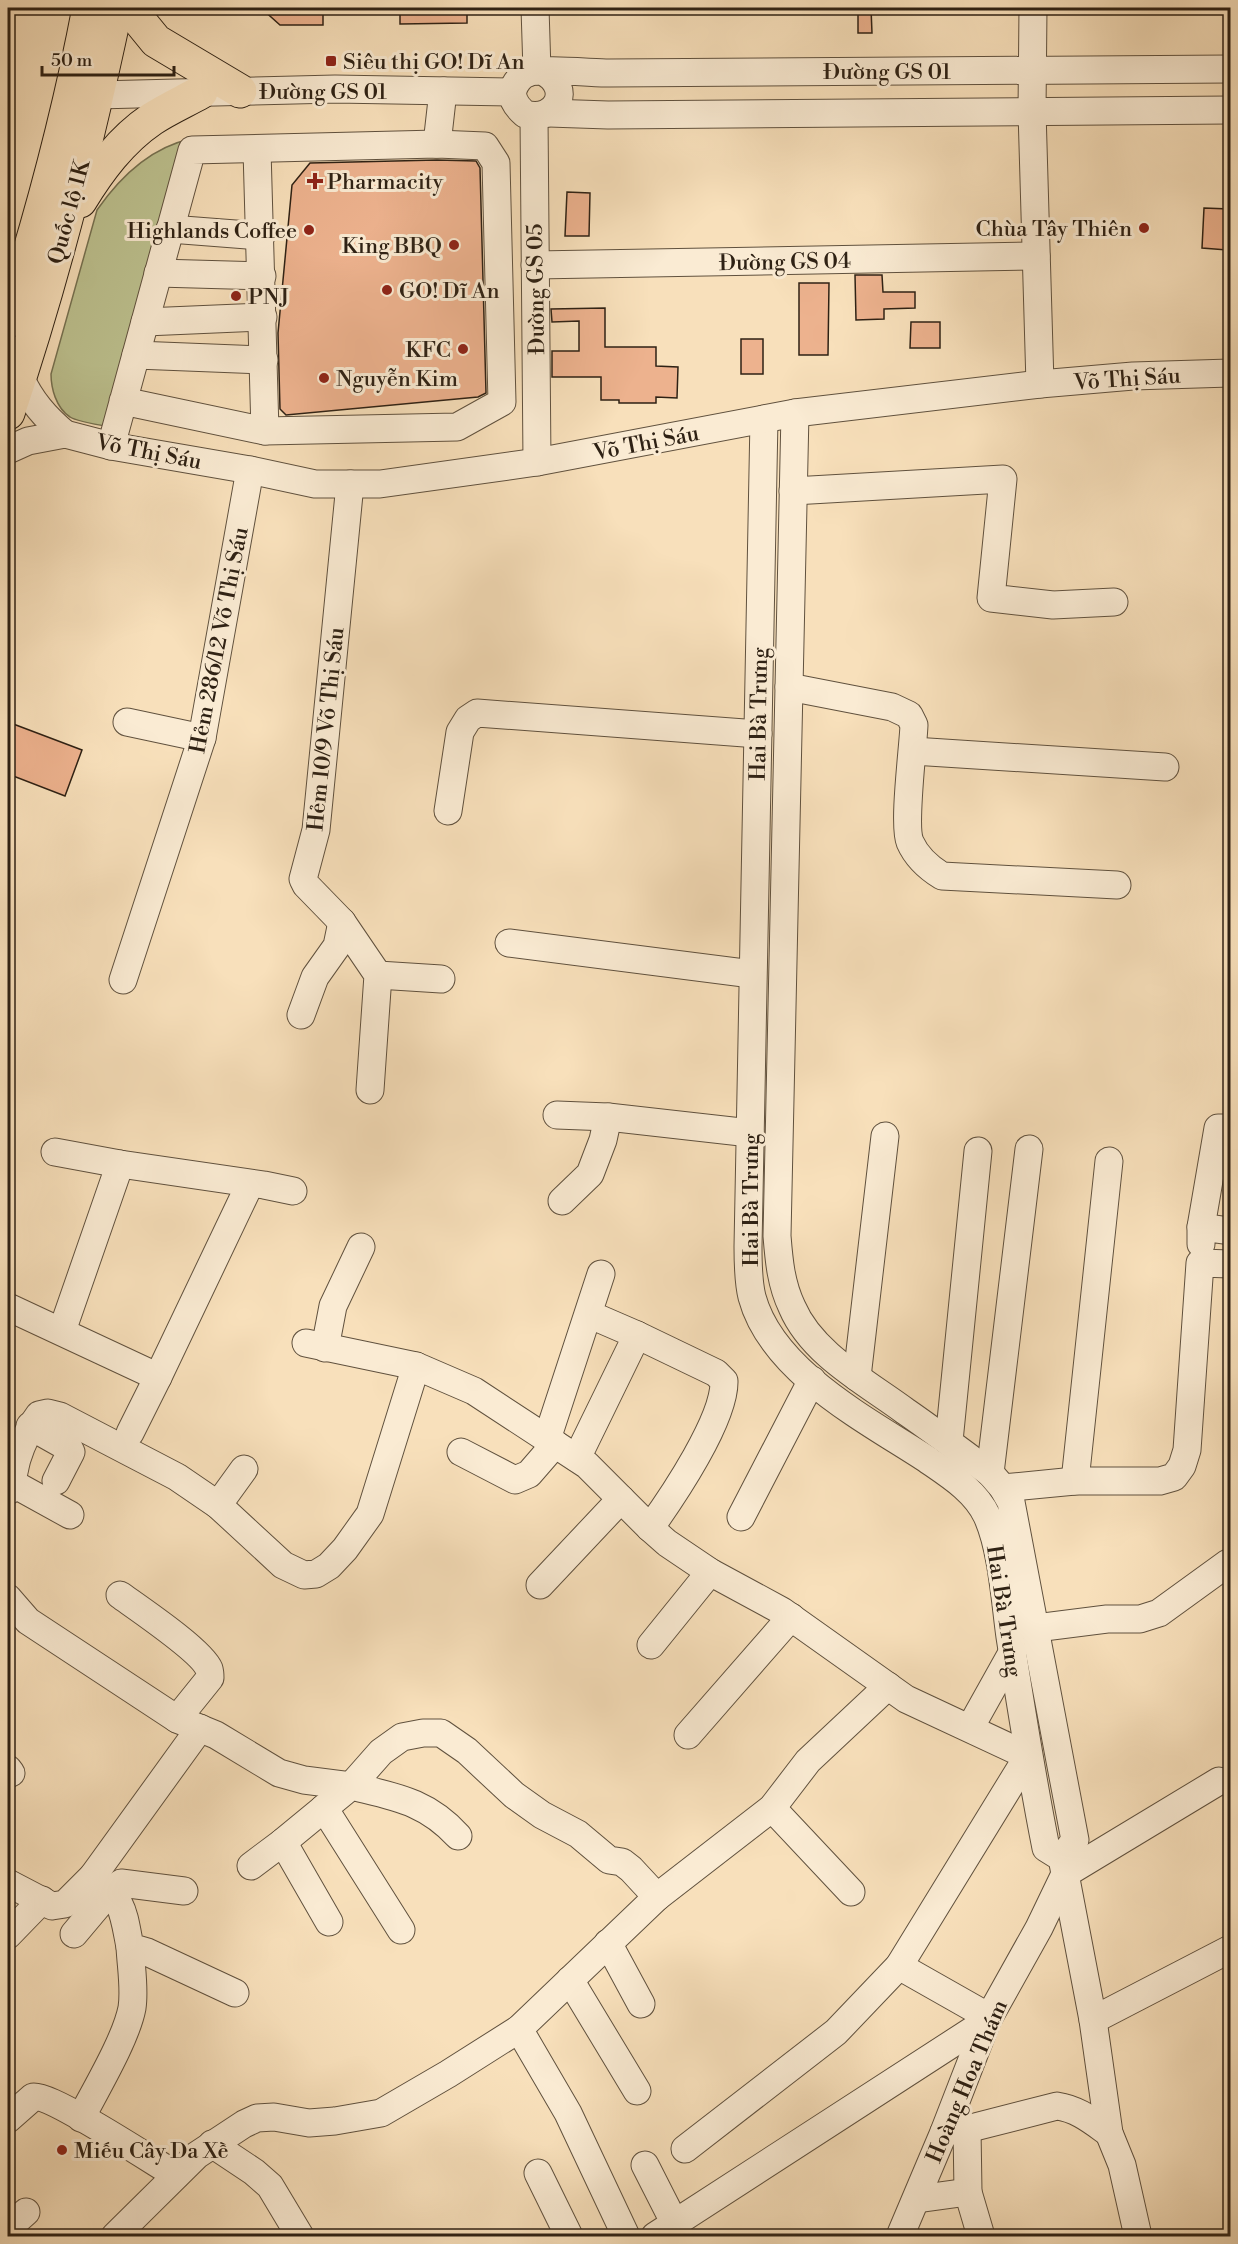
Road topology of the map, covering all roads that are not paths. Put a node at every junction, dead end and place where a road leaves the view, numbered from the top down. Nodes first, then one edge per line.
1 (89, 8) edge
2 (116, 8) edge
3 (129, 8) edge
4 (535, 8) edge
5 (1033, 8) edge
6 (1230, 69) edge
7 (1033, 70) junction
8 (541, 71) junction
9 (240, 91) junction
10 (443, 91) junction
11 (201, 92) junction
12 (512, 92) junction
13 (84, 95) junction
14 (1230, 110) edge
15 (1032, 111) junction
16 (541, 115) junction
17 (437, 144) junction
18 (257, 150) junction
19 (170, 229) junction
20 (62, 234) junction
21 (261, 236) junction
22 (1036, 256) junction
23 (535, 265) junction
24 (158, 273) junction
25 (262, 276) junction
26 (14, 281) edge
27 (263, 317) junction
28 (8, 321) edge
29 (145, 322) junction
30 (500, 327) junction
31 (536, 332) junction
32 (136, 355) junction
33 (264, 360) junction
34 (1230, 372) edge
35 (20, 377) junction
36 (1040, 384) junction
37 (123, 401) junction
38 (8, 413) edge
39 (795, 413) junction
40 (764, 419) junction
41 (265, 431) junction
42 (65, 434) junction
43 (111, 446) junction
44 (8, 450) edge
45 (537, 462) junction
46 (250, 470) junction
47 (350, 484) junction
48 (793, 491) junction
49 (1114, 602) dead end
50 (789, 687) junction
51 (127, 722) dead end
52 (758, 734) junction
53 (202, 738) junction
54 (913, 751) junction
55 (1165, 767) dead end
56 (448, 811) dead end
57 (1118, 885) dead end
58 (342, 922) junction
59 (509, 943) dead end
60 (752, 974) junction
61 (378, 975) junction
62 (441, 979) dead end
63 (123, 980) dead end
64 (301, 1015) dead end
65 (370, 1090) dead end
66 (557, 1115) dead end
67 (609, 1117) junction
68 (1230, 1128) edge
69 (750, 1134) junction
70 (885, 1136) dead end
71 (1029, 1149) dead end
72 (978, 1151) dead end
73 (55, 1152) dead end
74 (1109, 1161) dead end
75 (120, 1164) junction
76 (250, 1184) junction
77 (293, 1191) dead end
78 (562, 1201) dead end
79 (1201, 1227) junction
80 (1230, 1231) edge
81 (361, 1247) dead end
82 (1200, 1263) junction
83 (1230, 1264) edge
84 (601, 1274) dead end
85 (8, 1307) edge
86 (600, 1319) dead end
87 (63, 1331) junction
88 (637, 1335) junction
89 (416, 1366) junction
90 (158, 1377) junction
91 (857, 1377) junction
92 (812, 1380) junction
93 (30, 1426) junction
94 (130, 1433) dead end
95 (949, 1441) junction
96 (560, 1447) junction
97 (461, 1452) dead end
98 (244, 1469) dead end
99 (997, 1480) junction
100 (56, 1481) dead end
101 (1075, 1481) junction
102 (10, 1487) edge
103 (621, 1499) junction
104 (218, 1505) junction
105 (70, 1515) dead end
106 (741, 1517) dead end
107 (650, 1528) junction
108 (1229, 1561) edge
109 (710, 1572) junction
110 (540, 1585) dead end
111 (120, 1595) dead end
112 (8, 1598) edge
113 (791, 1617) junction
114 (1036, 1628) junction
115 (651, 1645) dead end
116 (1012, 1651) junction
117 (888, 1686) junction
118 (189, 1724) junction
119 (970, 1728) junction
120 (688, 1735) dead end
121 (1028, 1756) junction
122 (1219, 1781) dead end
123 (351, 1786) junction
124 (324, 1808) junction
125 (772, 1808) junction
126 (458, 1836) dead end
127 (283, 1842) junction
128 (251, 1866) dead end
129 (1064, 1866) junction
130 (8, 1883) edge
131 (102, 1883) junction
132 (184, 1892) dead end
133 (851, 1892) dead end
134 (657, 1898) junction
135 (42, 1900) junction
136 (329, 1922) dead end
137 (1039, 1928) junction
138 (1077, 1929) junction
139 (401, 1930) dead end
140 (74, 1934) dead end
141 (8, 1935) edge
142 (608, 1944) junction
143 (130, 1947) junction
144 (1230, 1948) edge
145 (899, 1966) junction
146 (570, 1980) junction
147 (235, 1993) dead end
148 (641, 2004) dead end
149 (988, 2019) junction
150 (1093, 2020) junction
151 (519, 2029) junction
152 (637, 2091) dead end
153 (81, 2118) junction
154 (8, 2119) edge
155 (956, 2131) junction
156 (1109, 2133) junction
157 (212, 2144) junction
158 (685, 2150) dead end
159 (645, 2165) dead end
160 (538, 2173) dead end
161 (176, 2175) junction
162 (968, 2192) junction
163 (917, 2199) junction
164 (665, 2230) edge
165 (115, 2236) edge
166 (300, 2236) edge
167 (569, 2236) edge
168 (626, 2236) edge
169 (900, 2236) edge
170 (981, 2236) edge
171 (1138, 2236) edge

1 - 13 main road, Quốc lộ 1K
2 - 13 main road, Quốc lộ 1K
3 - 9 main road
4 - 8 street
5 - 7 street
6 - 7 street, Đường GS 01
7 - 8 street, Đường GS 01
7 - 15 street
8 - 12 street
8 - 16 street
9 - 10 street, Đường GS 01
9 - 11 street, Đường GS 01
10 - 12 street, Đường GS 01
10 - 17 street
11 - 13 street, Đường GS 01
11 - 20 main road
12 - 16 street
13 - 20 main road, Quốc lộ 1K
13 - 26 main road, Quốc lộ 1K
14 - 15 street, Đường GS 01
15 - 16 street, Đường GS 01
15 - 22 street
16 - 23 street, Đường GS 05
17 - 18 street
17 - 30 street
18 - 19 street
18 - 21 street
19 - 21 street
19 - 24 street
20 - 35 main road, Quốc lộ 1K
21 - 25 street
22 - 23 street, Đường GS 04
22 - 36 street
23 - 31 street, Đường GS 05
24 - 25 street
24 - 29 street
25 - 27 street
26 - 28 main road, Quốc lộ 1K
27 - 29 street
27 - 33 street
29 - 32 street
30 - 31 street
30 - 41 street
31 - 45 street, Đường GS 05
32 - 33 street
32 - 37 street
33 - 41 street
34 - 36 street, Võ Thị Sáu
35 - 38 main road, Quốc lộ 1K
35 - 42 street, Võ Thị Sáu
36 - 39 street, Võ Thị Sáu
37 - 41 street
37 - 43 street
39 - 40 street, Võ Thị Sáu
39 - 48 street, Hai Bà Trưng
40 - 45 street, Võ Thị Sáu
40 - 52 street, Hai Bà Trưng
42 - 43 street, Võ Thị Sáu
42 - 44 street, Võ Thị Sáu
43 - 46 street, Võ Thị Sáu
45 - 47 street, Võ Thị Sáu
46 - 47 street, Võ Thị Sáu
46 - 53 street, Hẻm 286/12 Võ Thị Sáu
47 - 58 street, Hẻm 10/9 Võ Thị Sáu
48 - 49 street
48 - 50 street, Hai Bà Trưng
50 - 54 street
50 - 91 street, Hai Bà Trưng
51 - 53 street
52 - 56 street
52 - 60 street, Hai Bà Trưng
53 - 63 street, Hẻm 286/12 Võ Thị Sáu
54 - 55 street
54 - 57 street
58 - 61 street, Hẻm 10/9 Võ Thị Sáu
58 - 64 street
59 - 60 street
60 - 69 street, Hai Bà Trưng
61 - 62 street
61 - 65 street
66 - 67 street
67 - 69 street
67 - 78 street
68 - 79 street
69 - 92 street, Hai Bà Trưng
70 - 91 street
71 - 99 street
72 - 95 street
73 - 75 street
74 - 101 street
75 - 76 street
75 - 87 street
76 - 77 street
76 - 90 street
79 - 80 street
79 - 82 street
81 - 89 street
82 - 83 street
82 - 101 street
84 - 96 street
85 - 87 street
86 - 88 street
87 - 90 street
88 - 96 street
88 - 107 street
89 - 96 street
89 - 104 street
90 - 94 street
91 - 95 street, Hai Bà Trưng
92 - 106 street
92 - 116 street, Hai Bà Trưng
93 - 100 street
93 - 102 street
93 - 104 street
95 - 99 street, Hai Bà Trưng
96 - 97 street
96 - 103 street
98 - 104 street
99 - 101 street
99 - 114 street, Hai Bà Trưng
102 - 105 street
103 - 107 street
103 - 110 street
107 - 109 street
108 - 114 street
109 - 113 street
109 - 115 street
111 - 118 street
112 - 118 street
113 - 117 street
113 - 120 street
114 - 129 street, Hai Bà Trưng
116 - 119 street
116 - 121 street, Hai Bà Trưng
117 - 119 street
117 - 125 street
118 - 123 street
118 - 131 street
119 - 121 street
121 - 129 street, Hai Bà Trưng
121 - 145 street
122 - 129 street
123 - 124 street
123 - 126 street
123 - 134 street
124 - 127 street
124 - 139 street
125 - 133 street
125 - 134 street
127 - 128 street
127 - 136 street
129 - 137 street, Hoàng Hoa Thám
129 - 138 street, Hai Bà Trưng
130 - 135 street
131 - 132 street
131 - 135 street
131 - 140 street
131 - 143 street
134 - 142 street
135 - 141 street
137 - 138 street
137 - 149 street, Hoàng Hoa Thám
138 - 150 street, Hai Bà Trưng
142 - 146 street
142 - 148 street
143 - 147 street
143 - 153 street
144 - 150 street
145 - 149 street
145 - 158 street
146 - 151 street
146 - 152 street
149 - 155 street, Hoàng Hoa Thám
149 - 164 street
150 - 156 street, Hai Bà Trưng
151 - 157 street
151 - 168 street
153 - 154 street
153 - 161 street
155 - 156 street
155 - 162 street
155 - 163 street, Hoàng Hoa Thám
156 - 171 street, Hai Bà Trưng
157 - 161 street
157 - 166 street
159 - 164 street
160 - 167 street
161 - 165 street
162 - 163 street
162 - 170 street
163 - 169 street, Hoàng Hoa Thám

